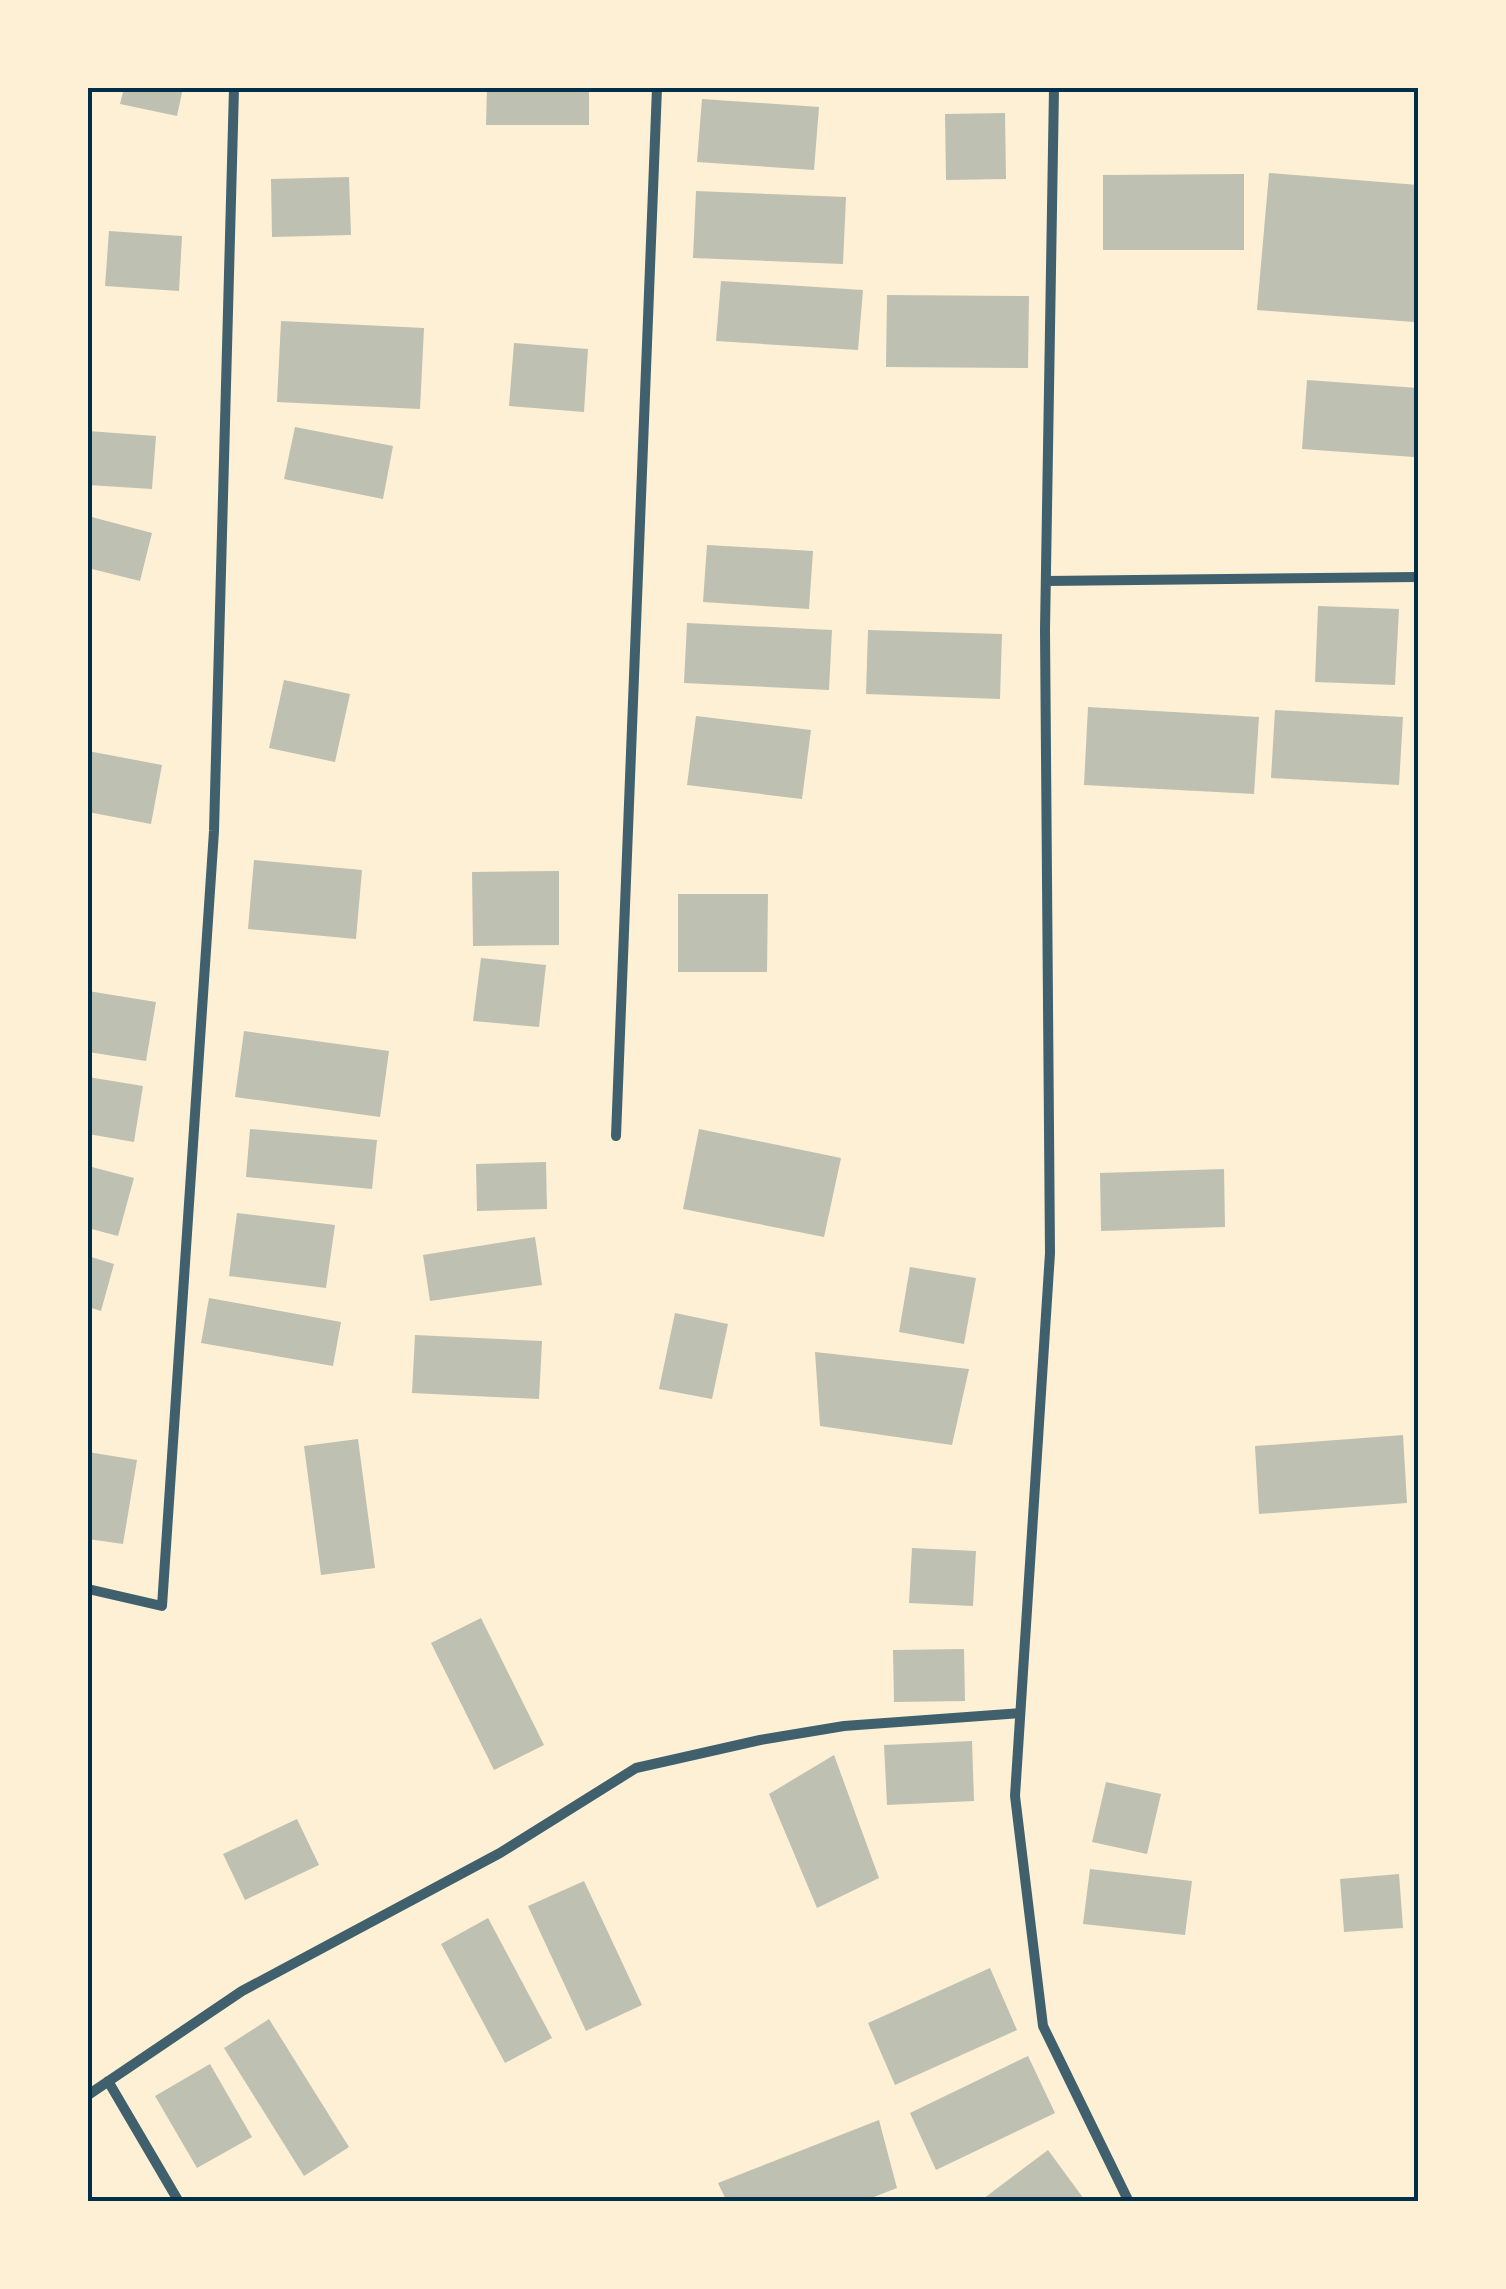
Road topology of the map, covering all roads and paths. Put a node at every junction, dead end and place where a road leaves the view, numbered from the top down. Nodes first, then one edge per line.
1 (234, 88) edge
2 (657, 88) edge
3 (1054, 88) edge
4 (1418, 578) edge
5 (1046, 581) junction
6 (616, 1136) dead end
7 (88, 1589) edge
8 (1020, 1712) junction
9 (108, 2081) junction
10 (88, 2094) edge
11 (179, 2202) edge
12 (1128, 2202) edge

1 - 7 street
2 - 6 street
3 - 5 street
4 - 5 street
5 - 8 street
8 - 9 street
8 - 12 street
9 - 10 street
9 - 11 street

